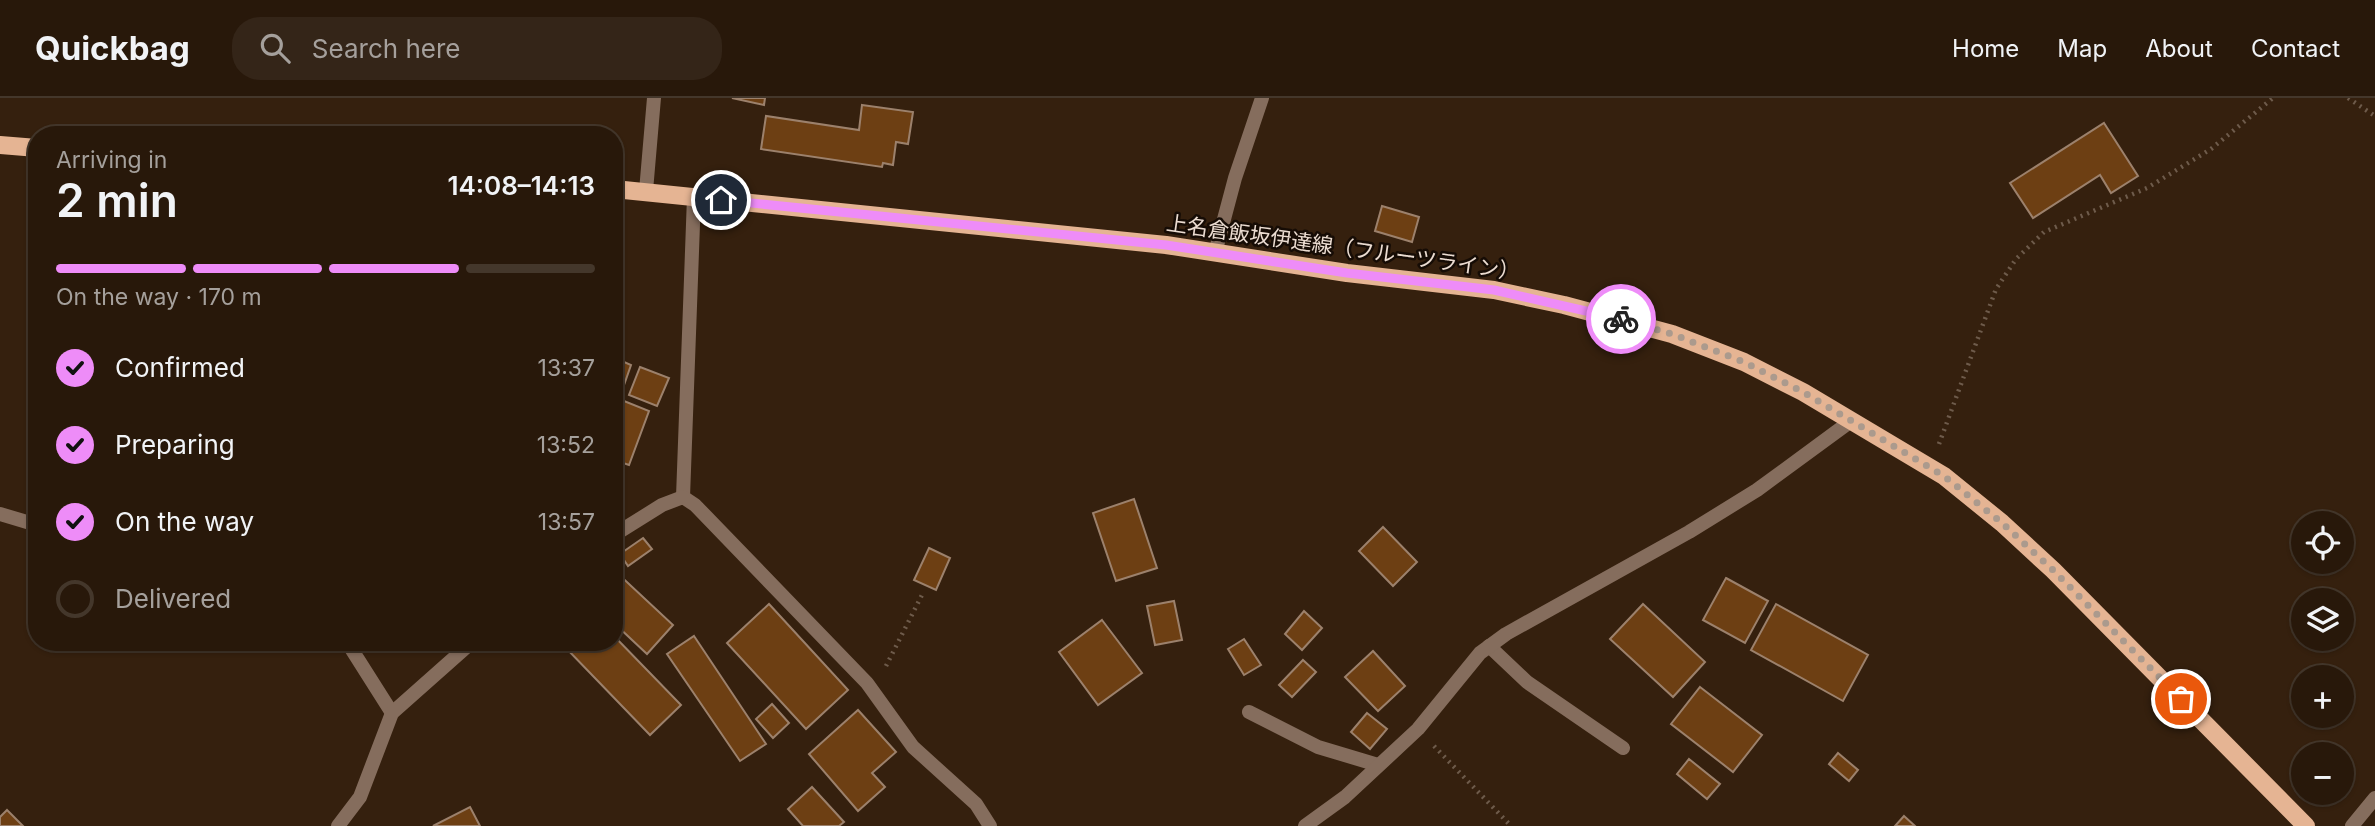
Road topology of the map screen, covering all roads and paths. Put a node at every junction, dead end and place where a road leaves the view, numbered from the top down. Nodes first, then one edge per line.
1 (654, 98) edge
2 (1262, 98) edge
3 (2273, 98) edge
4 (2348, 98) edge
5 (2375, 116) edge
6 (0, 145) edge
7 (28, 147) edge
8 (623, 190) edge
9 (646, 191) junction
10 (694, 197) junction
11 (1215, 253) junction
12 (1851, 421) junction
13 (1930, 468) junction
14 (683, 497) junction
15 (0, 514) edge
16 (28, 522) edge
17 (623, 529) edge
18 (923, 593) dead end
19 (1489, 646) junction
20 (353, 651) edge
21 (462, 651) edge
22 (873, 691) junction
23 (1249, 712) dead end
24 (391, 713) junction
25 (1418, 729) junction
26 (1623, 748) dead end
27 (1378, 765) junction
28 (2375, 798) edge
29 (338, 826) edge
30 (990, 826) edge
31 (1306, 826) edge
32 (1511, 826) edge
33 (2306, 826) edge
34 (2352, 826) edge

1 - 9 street
2 - 11 street
3 - 13 path
4 - 5 path
6 - 7 main road
8 - 9 main road, 上名倉飯坂伊達線（フルーツライン）
9 - 10 main road, 上名倉飯坂伊達線（フルーツライン）
10 - 11 main road, 上名倉飯坂伊達線（フルーツライン）
10 - 14 street
11 - 12 main road, 上名倉飯坂伊達線（フルーツライン）
12 - 13 main road, 上名倉飯坂伊達線（フルーツライン）
12 - 19 street
13 - 33 main road, 上名倉飯坂伊達線（フルーツライン）
14 - 17 street
14 - 22 street
15 - 16 street
18 - 22 path
19 - 25 street
19 - 26 street
20 - 24 street
21 - 24 street
22 - 30 street
23 - 27 street
24 - 29 street
25 - 27 street
25 - 32 path
27 - 31 street
28 - 34 street

